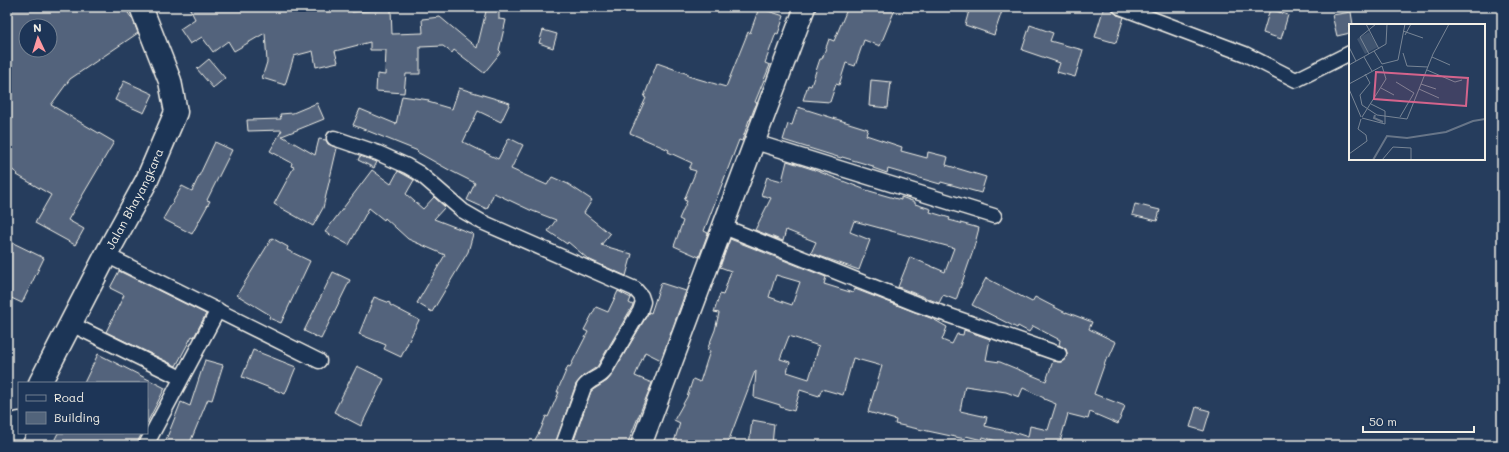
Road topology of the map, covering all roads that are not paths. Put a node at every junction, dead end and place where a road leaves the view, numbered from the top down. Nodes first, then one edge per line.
1 (141, 7) edge
2 (805, 7) edge
3 (1120, 7) edge
4 (1349, 54) edge
5 (334, 138) dead end
6 (755, 142) junction
7 (994, 216) dead end
8 (724, 227) junction
9 (106, 255) junction
10 (218, 310) junction
11 (71, 324) junction
12 (1059, 354) dead end
13 (319, 361) dead end
14 (181, 378) junction
15 (41, 382) edge
16 (18, 425) edge
17 (7, 445) edge
18 (146, 445) edge
19 (563, 445) edge
20 (641, 445) edge

1 - 9 highway, Jalan Bhayangkara
2 - 6 main road
3 - 4 street
5 - 19 street
6 - 7 street
6 - 8 main road
8 - 12 street
8 - 20 main road
9 - 10 street
9 - 11 highway, Jalan Bhayangkara
10 - 13 street
10 - 14 street
11 - 14 street
11 - 15 highway, Jalan Bhayangkara
14 - 18 street
16 - 17 highway

